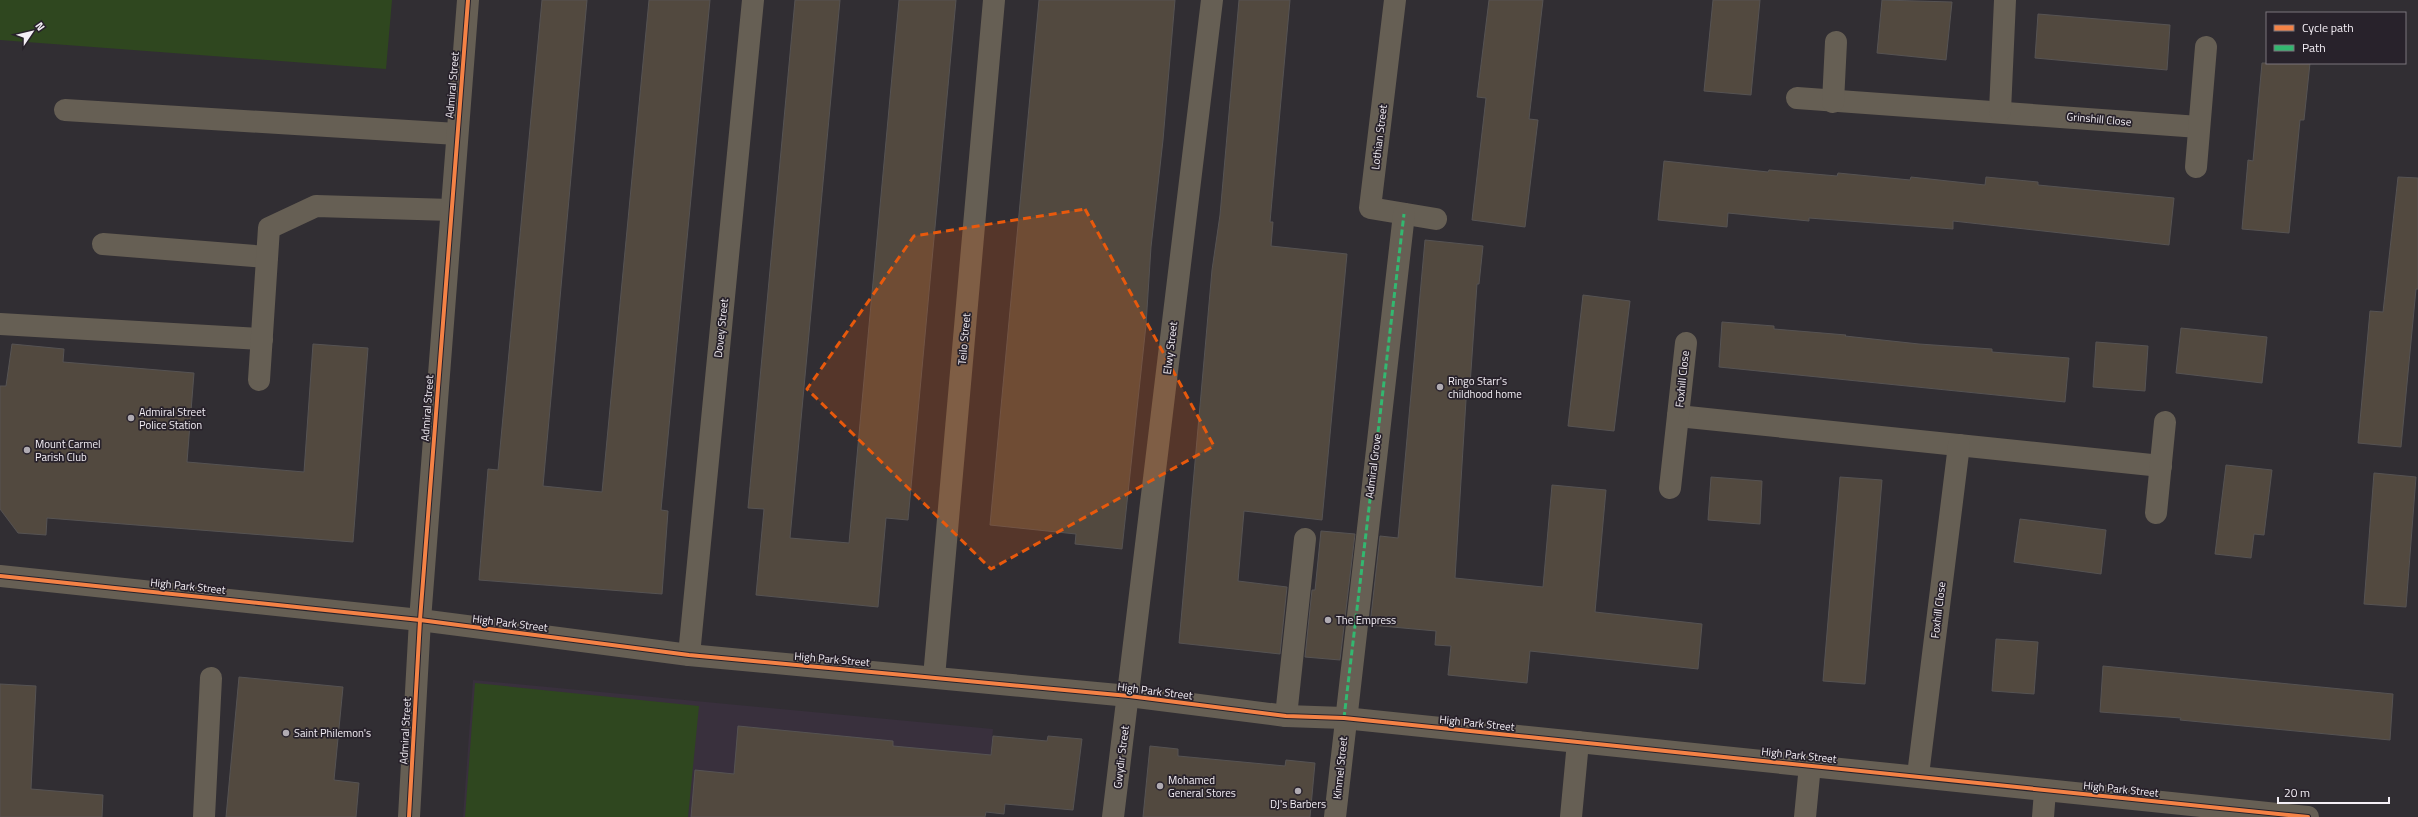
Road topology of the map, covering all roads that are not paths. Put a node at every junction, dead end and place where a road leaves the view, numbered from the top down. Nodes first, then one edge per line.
1 (468, 0) edge
2 (753, 0) edge
3 (994, 0) edge
4 (1212, 0) edge
5 (1395, 0) edge
6 (2005, 0) edge
7 (1836, 42) dead end
8 (2206, 47) dead end
9 (1797, 98) dead end
10 (1833, 102) junction
11 (65, 110) dead end
12 (2000, 111) junction
13 (2199, 127) junction
14 (457, 134) junction
15 (2196, 167) dead end
16 (450, 210) junction
17 (1404, 214) junction
18 (1436, 219) dead end
19 (103, 244) dead end
20 (267, 257) junction
21 (0, 324) edge
22 (262, 339) junction
23 (1686, 343) dead end
24 (259, 380) dead end
25 (1678, 416) junction
26 (2165, 422) dead end
27 (1959, 445) junction
28 (2161, 466) junction
29 (1670, 488) dead end
30 (2156, 513) dead end
31 (1305, 539) dead end
32 (0, 576) edge
33 (420, 620) junction
34 (689, 655) junction
35 (211, 678) dead end
36 (934, 678) junction
37 (1129, 696) junction
38 (1286, 716) junction
39 (1344, 718) junction
40 (1578, 742) junction
41 (1810, 765) junction
42 (1918, 775) junction
43 (2045, 791) junction
44 (2297, 816) edge
45 (204, 817) edge
46 (409, 817) edge
47 (1113, 817) edge
48 (1335, 817) edge
49 (1572, 817) edge
50 (1805, 817) edge
51 (2043, 817) edge

1 - 14 street, Admiral Street
2 - 34 street, Dovey Street
3 - 36 street, Teilo Street
4 - 37 street, Elwy Street
5 - 17 street, Lothian Street
6 - 12 street
7 - 10 street
8 - 13 street
9 - 10 street, Grinshill Close
10 - 12 street, Grinshill Close
11 - 14 street
12 - 13 street, Grinshill Close
13 - 15 street
14 - 16 street, Admiral Street
16 - 20 street
16 - 33 street, Admiral Street
17 - 18 street, Lothian Street
17 - 39 street, Admiral Grove
19 - 20 street
20 - 22 street
21 - 22 street
22 - 24 street
23 - 25 street, Foxhill Close
25 - 27 street, Foxhill Close
25 - 29 street, Foxhill Close
26 - 28 street
27 - 28 street, Foxhill Close
27 - 42 street, Foxhill Close
28 - 30 street
31 - 38 street
32 - 33 street, High Park Street
33 - 34 street, High Park Street
33 - 46 street, Admiral Street
34 - 36 street, High Park Street
35 - 45 street
36 - 37 street, High Park Street
37 - 38 street, High Park Street
37 - 47 street, Gwydir Street
38 - 39 street, High Park Street
39 - 40 street, High Park Street
39 - 48 street, Kinmel Street
40 - 41 street, High Park Street
40 - 49 street
41 - 42 street, High Park Street
41 - 50 street
42 - 43 street, High Park Street
43 - 44 street, High Park Street
43 - 51 street

